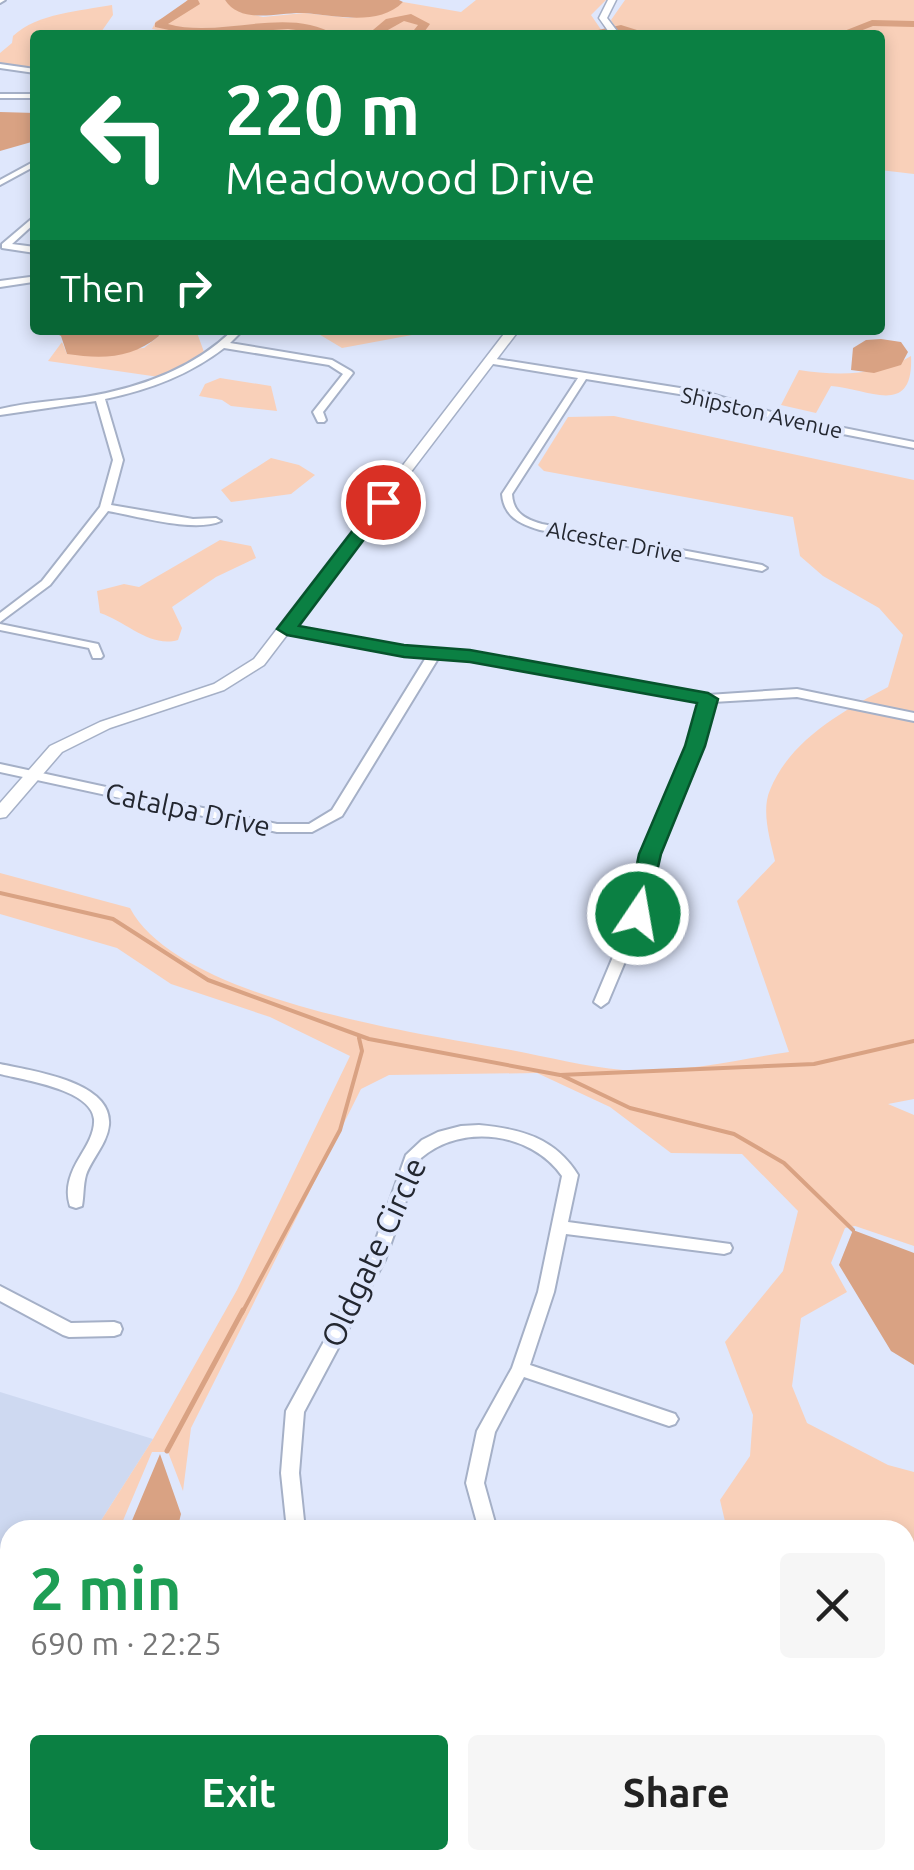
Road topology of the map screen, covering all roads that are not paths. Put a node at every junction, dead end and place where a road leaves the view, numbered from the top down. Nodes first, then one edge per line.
1 (612, 0) edge
2 (611, 30) edge
3 (0, 66) edge
4 (30, 70) edge
5 (0, 96) edge
6 (30, 96) edge
7 (30, 166) edge
8 (0, 183) edge
9 (30, 224) edge
10 (30, 249) edge
11 (30, 280) dead end
12 (0, 284) edge
13 (234, 335) edge
14 (509, 335) edge
15 (224, 346) junction
16 (490, 361) junction
17 (583, 377) junction
18 (100, 398) junction
19 (0, 412) edge
20 (322, 420) dead end
21 (914, 446) edge
22 (105, 507) junction
23 (216, 521) dead end
24 (762, 568) dead end
25 (0, 619) edge
26 (0, 628) edge
27 (287, 629) junction
28 (97, 656) dead end
29 (434, 656) junction
30 (708, 699) junction
31 (914, 717) edge
32 (0, 768) edge
33 (31, 776) junction
34 (0, 813) edge
35 (601, 1002) dead end
36 (0, 1069) edge
37 (76, 1202) dead end
38 (562, 1227) junction
39 (724, 1248) dead end
40 (0, 1294) edge
41 (114, 1329) dead end
42 (520, 1370) junction
43 (669, 1419) dead end
44 (295, 1520) edge
45 (485, 1520) edge

1 - 2 street
3 - 4 street
5 - 6 street
7 - 8 street
9 - 10 street
11 - 12 street
13 - 15 street
14 - 16 street
15 - 18 street
15 - 20 street
16 - 17 street, Shipston Avenue
16 - 27 street
17 - 21 street, Shipston Avenue
17 - 24 street, Alcester Drive
18 - 19 street
18 - 22 street
22 - 23 street
22 - 25 street
26 - 28 street
27 - 29 street
27 - 33 street
29 - 30 street
29 - 33 street, Catalpa Drive
30 - 31 street
30 - 35 street
32 - 33 street, Catalpa Drive
33 - 34 street
36 - 37 street
38 - 39 street
38 - 42 street, Oldgate Circle
38 - 44 street, Oldgate Circle
40 - 41 street
42 - 43 street
42 - 45 street, Oldgate Circle

